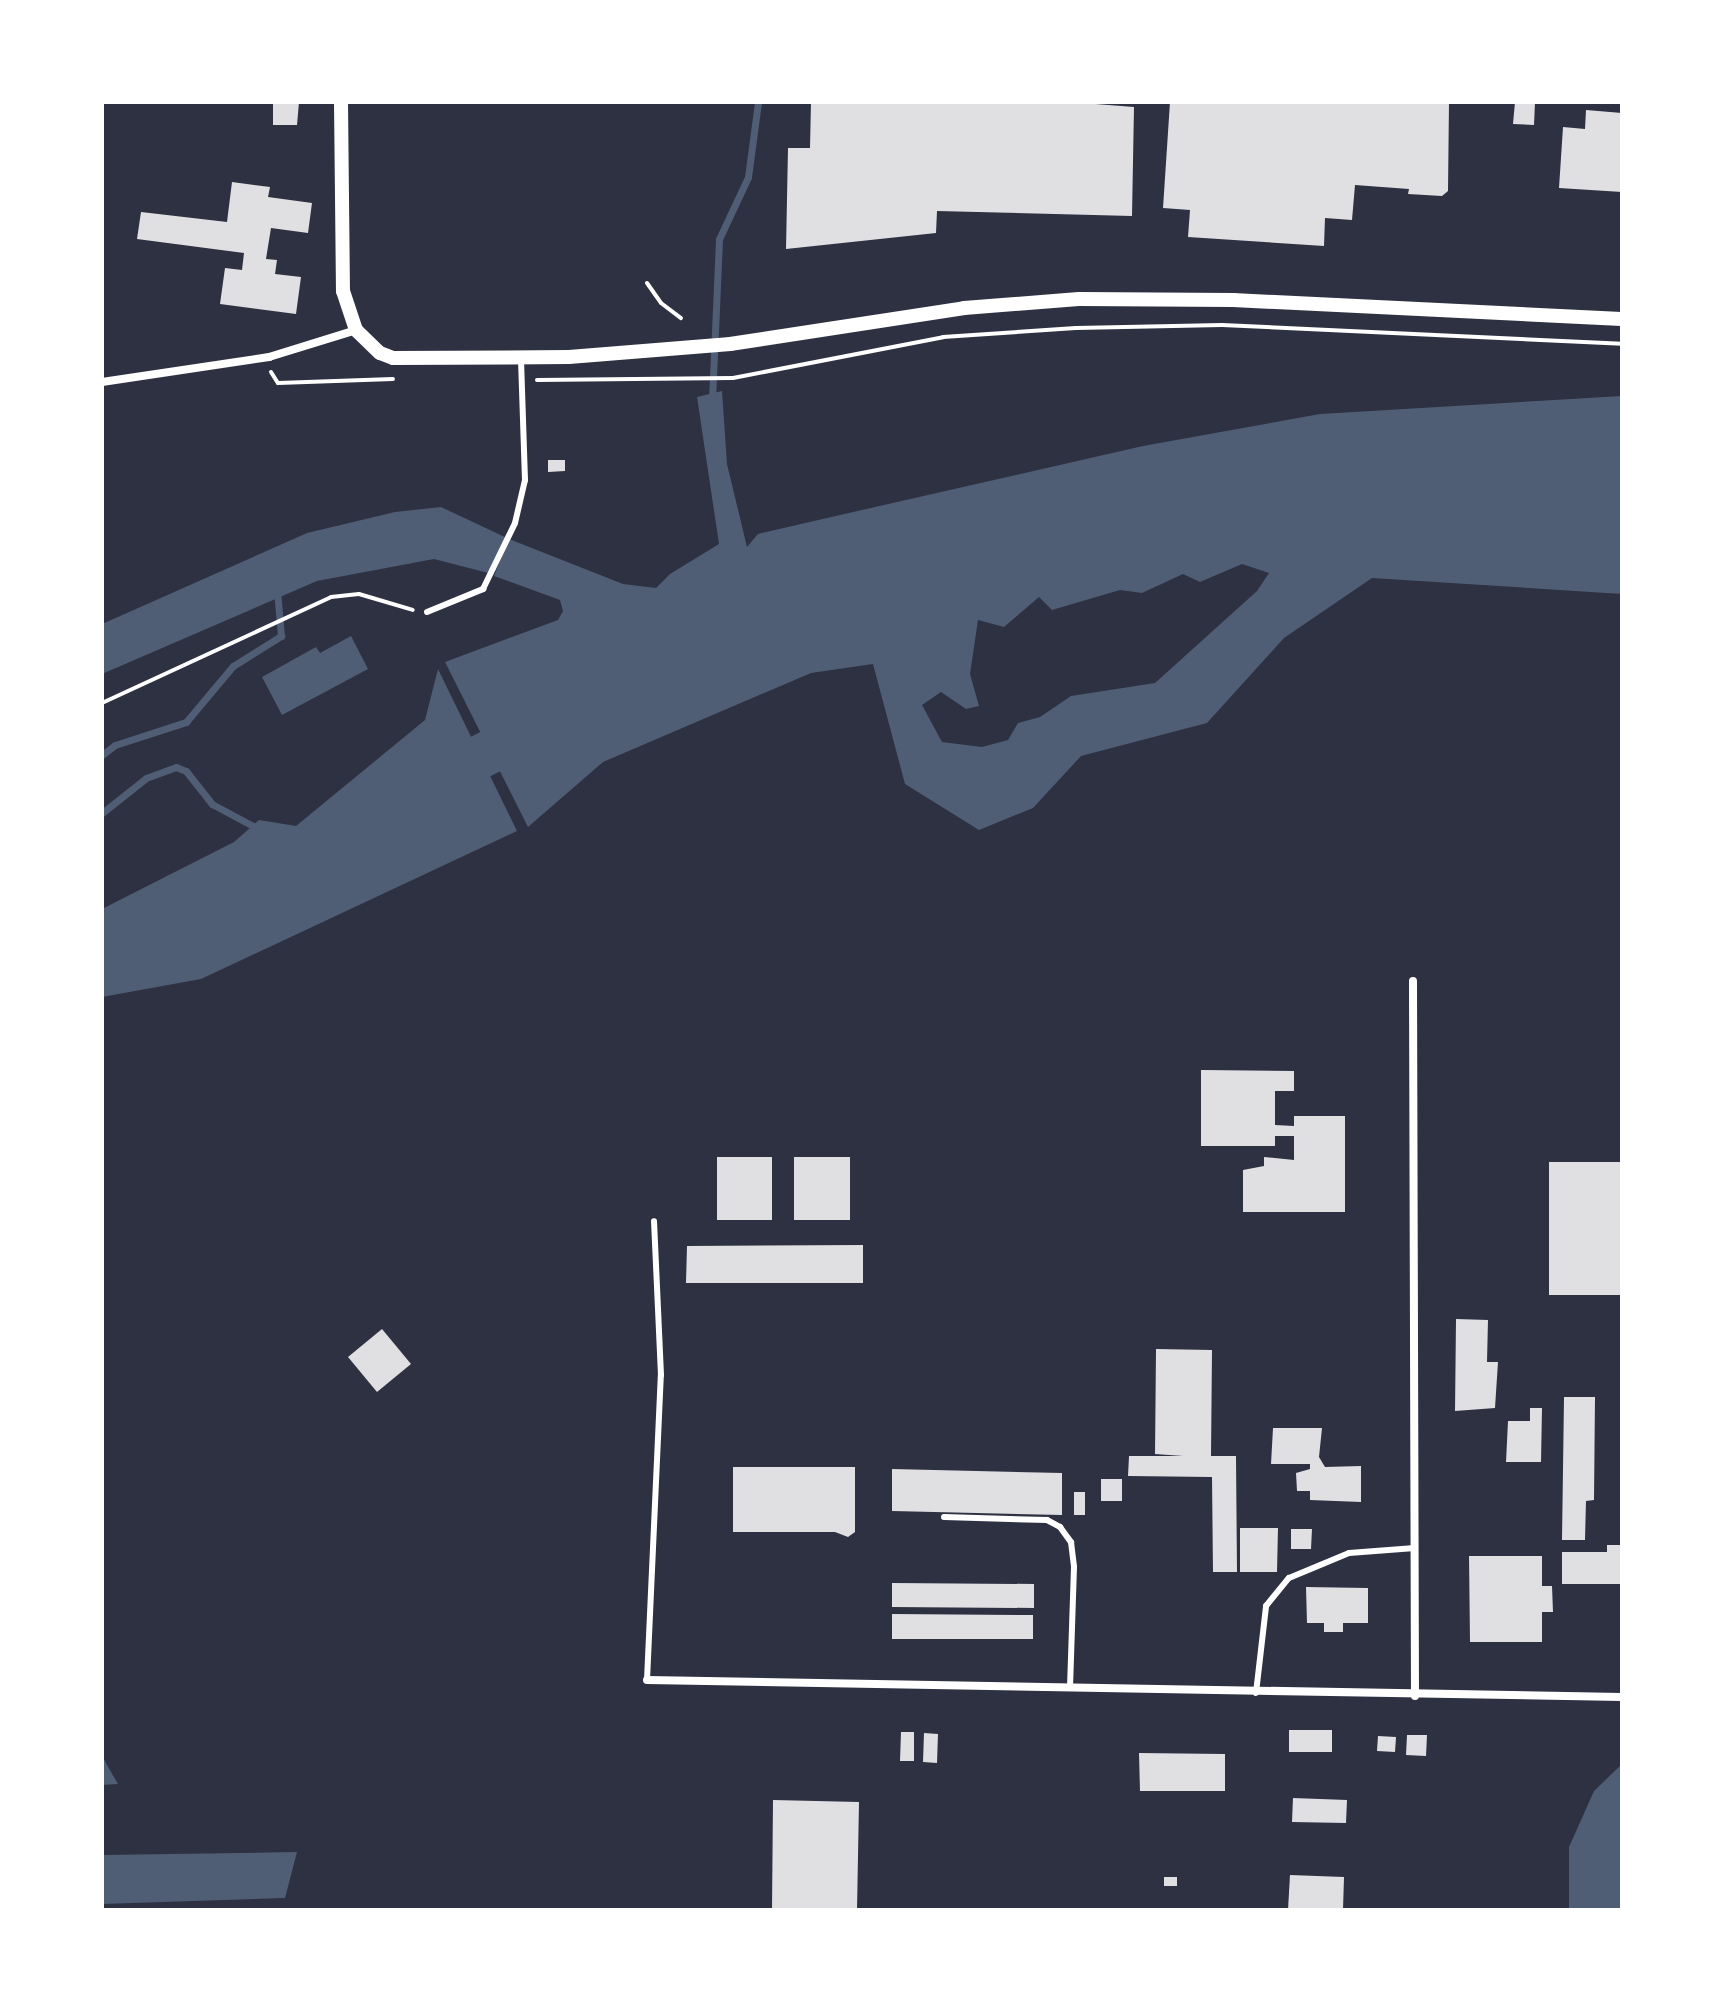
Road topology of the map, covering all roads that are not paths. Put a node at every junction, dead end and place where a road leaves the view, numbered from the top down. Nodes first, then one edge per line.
1 (341, 102) edge
2 (1622, 319) edge
3 (356, 330) junction
4 (521, 357) junction
5 (102, 382) edge
6 (427, 612) road end
7 (1413, 981) dead end
8 (654, 1221) dead end
9 (944, 1517) dead end
10 (1415, 1548) junction
11 (647, 1680) joint
12 (1070, 1688) junction
13 (1256, 1693) junction
14 (1415, 1696) junction
15 (1622, 1697) edge

1 - 3 street
2 - 4 street
3 - 4 street
3 - 5 street
4 - 6 lane
7 - 10 street
8 - 11 lane
9 - 12 lane
10 - 13 lane
10 - 14 street
11 - 12 street
12 - 13 street
13 - 14 street
14 - 15 street

